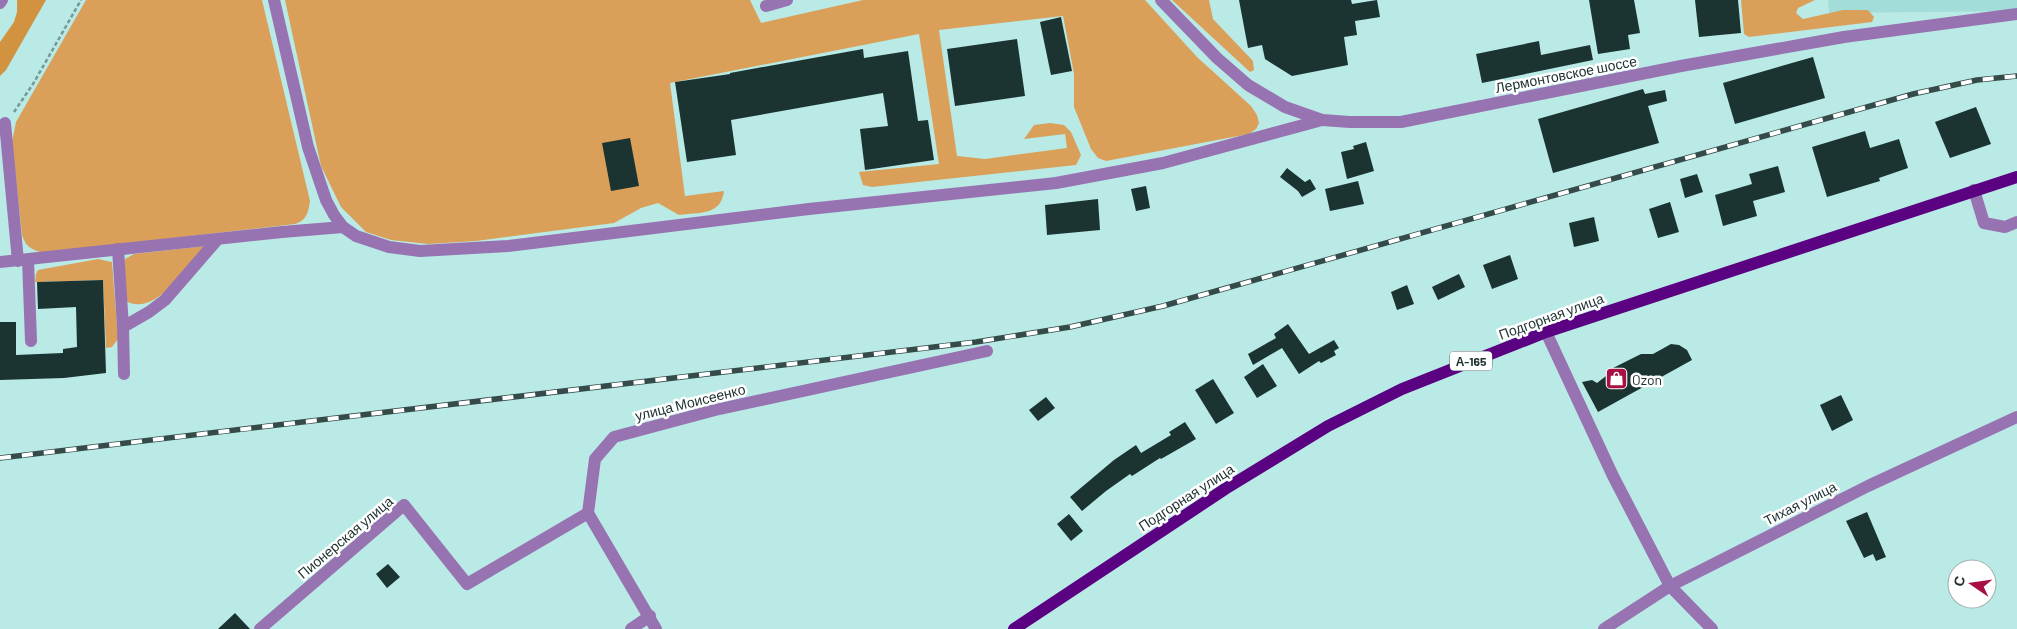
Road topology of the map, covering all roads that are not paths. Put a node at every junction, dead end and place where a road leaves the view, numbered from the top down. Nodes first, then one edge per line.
1 (274, 0) edge
2 (787, 0) edge
3 (1161, 0) edge
4 (766, 6) dead end
5 (2017, 14) edge
6 (1322, 120) junction
7 (5, 123) road end
8 (2017, 177) edge
9 (1974, 190) junction
10 (2017, 222) edge
11 (343, 227) junction
12 (217, 240) junction
13 (118, 249) junction
14 (23, 260) junction
15 (0, 262) edge
16 (123, 327) junction
17 (1546, 332) junction
18 (31, 341) dead end
19 (987, 351) dead end
20 (124, 374) dead end
21 (2017, 417) edge
22 (588, 513) junction
23 (1670, 586) junction
24 (650, 616) junction
25 (260, 629) edge
26 (631, 629) edge
27 (656, 629) edge
28 (1014, 629) edge
29 (1604, 629) edge
30 (1712, 629) edge

1 - 11 street
2 - 4 street
3 - 6 street, Лермонтовское шоссе
5 - 6 street, Лермонтовское шоссе
6 - 11 street
7 - 14 street
8 - 9 main road, А-165
9 - 10 street
9 - 17 main road, Подгорная улица / А-165
11 - 12 street
12 - 13 street
12 - 16 street
13 - 14 street
13 - 16 street
14 - 15 street
14 - 18 street
16 - 20 street
17 - 23 street
17 - 28 main road, Подгорная улица / А-165
19 - 22 street, улица Моисеенко
21 - 23 street, Тихая улица
22 - 24 street
22 - 25 street, Пионерская улица
23 - 29 street, Тихая улица
23 - 30 street
24 - 26 street
24 - 27 street

